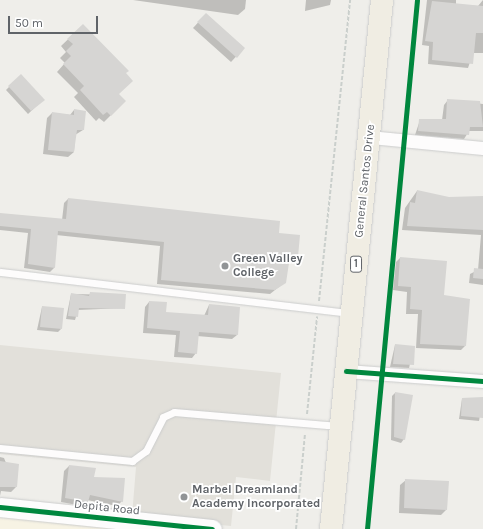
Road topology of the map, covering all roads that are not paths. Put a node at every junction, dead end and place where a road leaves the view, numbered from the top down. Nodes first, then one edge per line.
1 (382, 0) edge
2 (370, 137) junction
3 (483, 148) edge
4 (0, 272) edge
5 (351, 313) junction
6 (346, 371) junction
7 (483, 381) edge
8 (340, 426) junction
9 (0, 448) edge
10 (0, 507) edge
11 (212, 529) edge
12 (331, 529) edge

1 - 2 highway, General Santos Drive / 1
2 - 3 street
2 - 5 highway, General Santos Drive / 1
4 - 5 lane
5 - 6 highway, General Santos Drive / 1
6 - 7 street
6 - 8 highway, General Santos Drive / 1
8 - 9 lane
8 - 12 highway, General Santos Drive / 1
10 - 11 street, Depita Road

